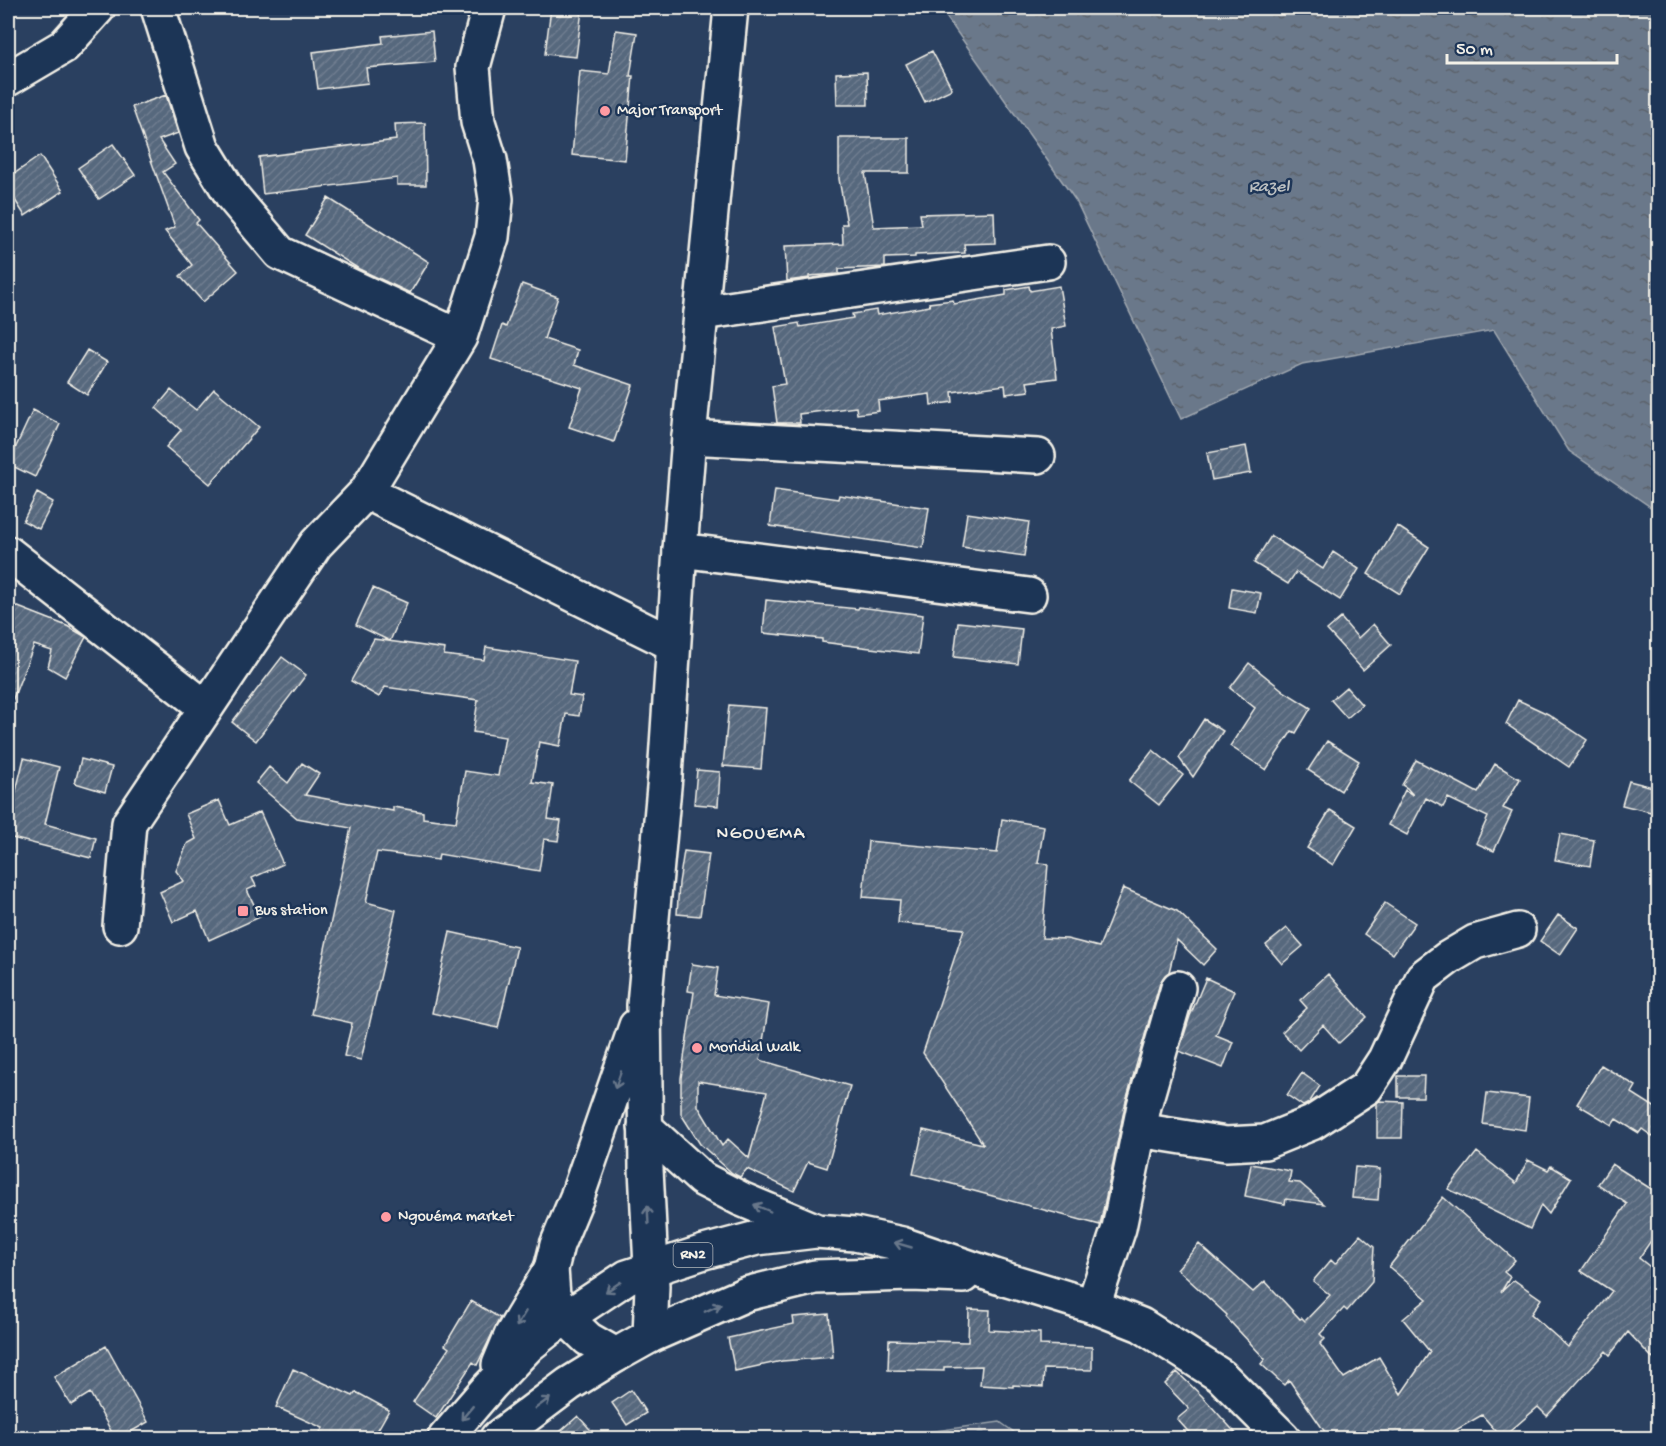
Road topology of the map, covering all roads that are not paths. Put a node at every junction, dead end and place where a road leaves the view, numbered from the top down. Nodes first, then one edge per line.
1 (98, 8) edge
2 (158, 8) edge
3 (489, 8) edge
4 (731, 8) edge
5 (8, 79) edge
6 (1048, 262) dead end
7 (701, 313) junction
8 (460, 337) junction
9 (689, 437) junction
10 (1038, 456) dead end
11 (366, 492) junction
12 (680, 550) junction
13 (8, 553) edge
14 (1029, 595) dead end
15 (673, 644) junction
16 (205, 708) junction
17 (120, 926) dead end
18 (1518, 930) dead end
19 (1178, 988) dead end
20 (644, 1005) junction
21 (645, 1128) junction
22 (1139, 1130) junction
23 (816, 1231) junction
24 (551, 1269) junction
25 (652, 1269) junction
26 (998, 1277) junction
27 (1094, 1306) junction
28 (566, 1318) junction
29 (650, 1336) junction
30 (616, 1355) junction
31 (490, 1386) junction
32 (445, 1438) edge
33 (497, 1438) edge
34 (1283, 1438) edge

1 - 5 main road
2 - 8 main road
3 - 8 main road
4 - 7 main road
6 - 7 main road
7 - 9 main road
8 - 11 main road
9 - 10 main road
9 - 12 main road
11 - 15 main road
11 - 16 main road
12 - 14 main road
12 - 15 main road
13 - 16 main road
15 - 20 main road
16 - 17 main road
18 - 22 main road
19 - 22 main road
20 - 21 main road
20 -> 24 main road
23 -> 21 main road
25 -> 21 main road
22 - 27 main road
23 - 25 main road, RN2
26 -> 23 main road, RN2
24 - 28 main road
24 -> 31 main road
25 -> 28 main road, RN2
25 - 29 main road
26 - 27 main road, RN2
29 -> 26 main road, RN2
27 - 34 main road, RN2
28 - 30 main road
28 - 31 main road, RN2
29 - 30 main road, RN2
33 -> 30 main road, RN2
31 -> 32 main road, RN2

